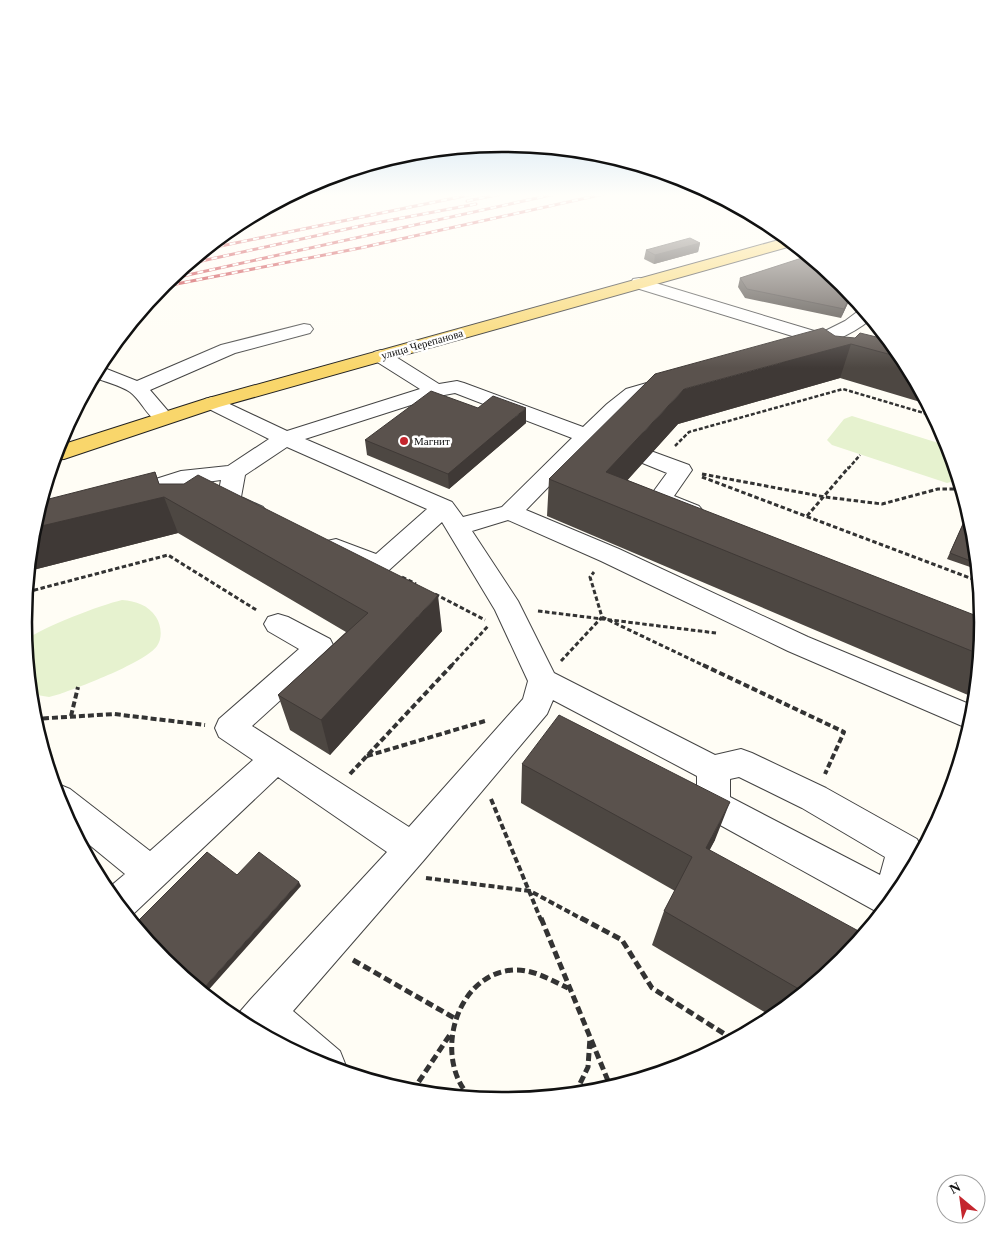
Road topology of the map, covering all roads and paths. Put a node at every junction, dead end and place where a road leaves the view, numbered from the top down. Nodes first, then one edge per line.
1 (750, 252) edge
2 (639, 283) junction
3 (865, 322) edge
4 (304, 329) dead end
5 (822, 339) junction
6 (775, 353) edge
7 (381, 356) junction
8 (104, 374) edge
9 (690, 377) edge
10 (137, 388) junction
11 (436, 390) junction
12 (212, 403) junction
13 (925, 413) edge
14 (164, 418) junction
15 (586, 436) junction
16 (285, 438) junction
17 (614, 445) edge
18 (65, 451) edge
19 (860, 455) dead end
20 (663, 462) junction
21 (234, 472) junction
22 (954, 489) edge
23 (825, 497) junction
24 (108, 501) edge
25 (510, 512) junction
26 (807, 516) junction
27 (451, 517) junction
28 (273, 520) edge
29 (715, 520) edge
30 (317, 539) edge
31 (610, 555) junction
32 (379, 565) junction
33 (971, 577) edge
34 (422, 587) edge
35 (34, 590) edge
36 (430, 592) edge
37 (508, 608) junction
38 (602, 618) junction
39 (278, 624) joint
40 (720, 633) dead end
41 (543, 680) junction
42 (78, 687) dead end
43 (964, 715) edge
44 (71, 716) junction
45 (43, 718) edge
46 (489, 720) dead end
47 (230, 728) junction
48 (366, 756) junction
49 (277, 758) junction
50 (713, 768) junction
51 (479, 771) junction
52 (331, 794) junction
53 (814, 798) junction
54 (72, 810) edge
55 (412, 849) junction
56 (152, 873) junction
57 (390, 874) junction
58 (897, 878) edge
59 (530, 891) junction
60 (884, 896) edge
61 (124, 899) edge
62 (326, 945) junction
63 (569, 988) junction
64 (456, 1019) junction
65 (258, 1021) edge
66 (451, 1033) junction
67 (279, 1035) edge
68 (727, 1035) edge
69 (590, 1036) junction
70 (608, 1080) edge
71 (417, 1084) edge
72 (579, 1086) edge
73 (464, 1090) edge

1 - 2 main road, улица Черепанова
2 - 5 lane
2 - 7 main road, улица Черепанова
3 - 5 lane
4 - 10 lane
5 - 6 lane
7 - 11 lane
7 - 12 main road, улица Черепанова
8 - 10 lane
9 - 15 lane
10 - 14 lane
11 - 15 lane
11 - 16 lane
12 - 14 main road, улица Черепанова
12 - 16 lane
13 - 20 path
14 - 18 main road, улица Черепанова
15 - 17 lane
15 - 25 lane
16 - 21 lane
16 - 27 lane
19 - 23 path
20 - 23 path
20 - 26 path
20 - 29 lane
21 - 24 lane
21 - 28 lane
22 - 23 path
23 - 26 path
25 - 27 lane
25 - 31 lane
26 - 33 path
27 - 32 lane
27 - 37 lane
30 - 32 lane
31 - 38 path
31 - 43 lane
32 - 34 path
35 - 39 path
36 - 48 path
37 - 38 path
37 - 41 lane
38 - 40 path
38 - 41 path
38 - 53 path
39 - 47 lane
41 - 50 lane
41 - 51 lane
42 - 44 path
44 - 45 path
44 - 47 path
46 - 48 path
47 - 49 lane
48 - 52 path
49 - 52 lane
49 - 56 lane
50 - 53 lane
50 - 60 lane
51 - 55 lane
51 - 59 path
52 - 55 lane
53 - 58 lane
54 - 56 lane
55 - 57 lane
56 - 61 lane
57 - 59 path
57 - 62 lane
59 - 63 path
59 - 68 path
62 - 64 path
62 - 65 lane
63 - 64 path
63 - 69 path
64 - 66 path
65 - 67 lane
66 - 71 path
66 - 73 path
69 - 70 path
69 - 72 path

